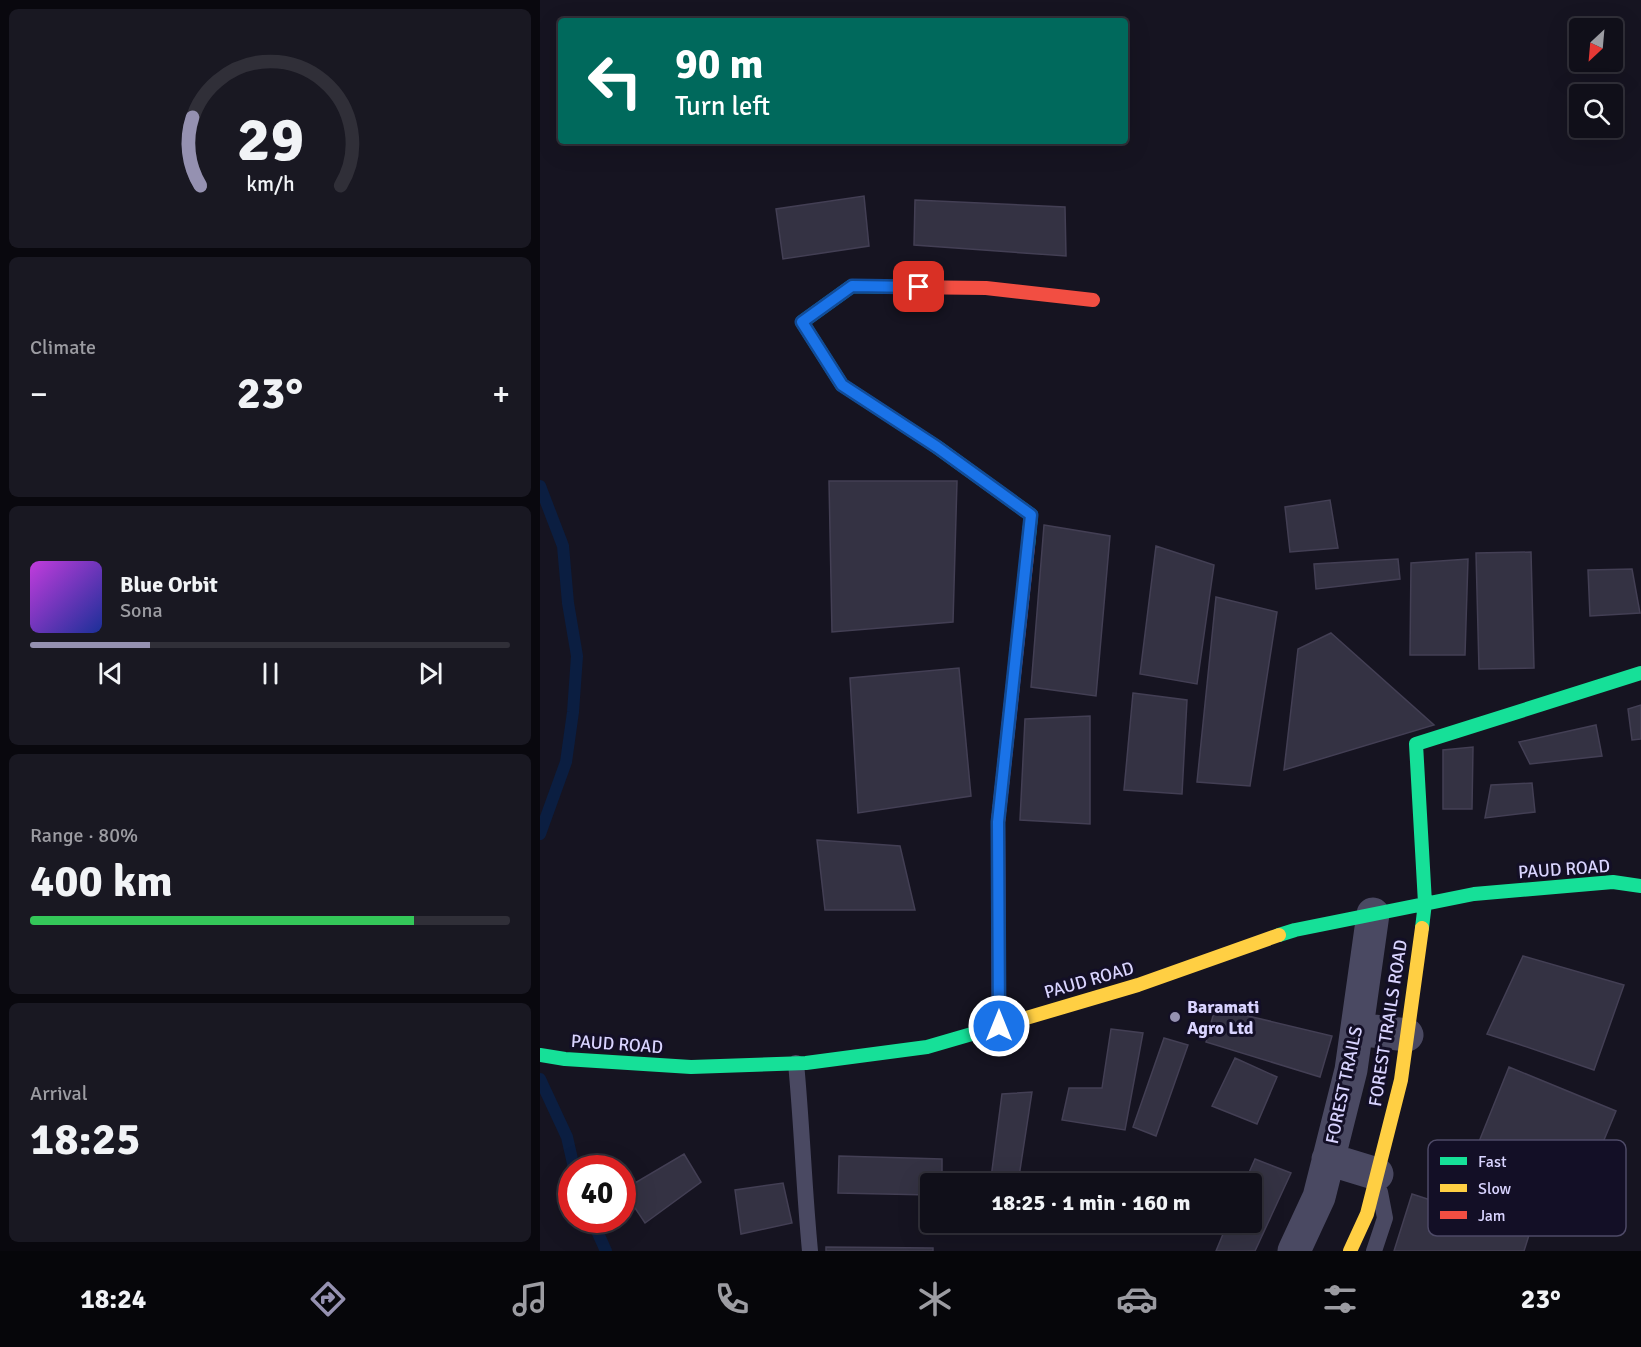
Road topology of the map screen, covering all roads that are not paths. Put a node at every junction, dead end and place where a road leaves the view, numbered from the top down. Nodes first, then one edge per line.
1 (1093, 300) dead end
2 (1641, 672) edge
3 (1641, 886) edge
4 (1425, 903) junction
5 (1373, 914) junction
6 (999, 1026) junction
7 (1357, 1029) junction
8 (1407, 1035) junction
9 (540, 1055) edge
10 (796, 1063) junction
11 (1328, 1159) junction
12 (1377, 1174) junction
13 (810, 1251) edge
14 (1294, 1251) edge
15 (1350, 1251) edge
16 (1374, 1251) edge

1 - 6 street
2 - 4 street, FOREST TRAILS ROAD
3 - 4 street, PAUD ROAD
4 - 5 street, PAUD ROAD
4 - 8 street, FOREST TRAILS ROAD
5 - 6 street, PAUD ROAD
5 - 7 street, FOREST TRAILS
6 - 10 street, PAUD ROAD
7 - 8 street
7 - 11 street, FOREST TRAILS
8 - 12 street, FOREST TRAILS ROAD
9 - 10 street, PAUD ROAD
10 - 13 lane
11 - 12 street
11 - 14 street, FOREST TRAILS
12 - 15 street, FOREST TRAILS ROAD
12 - 16 lane

